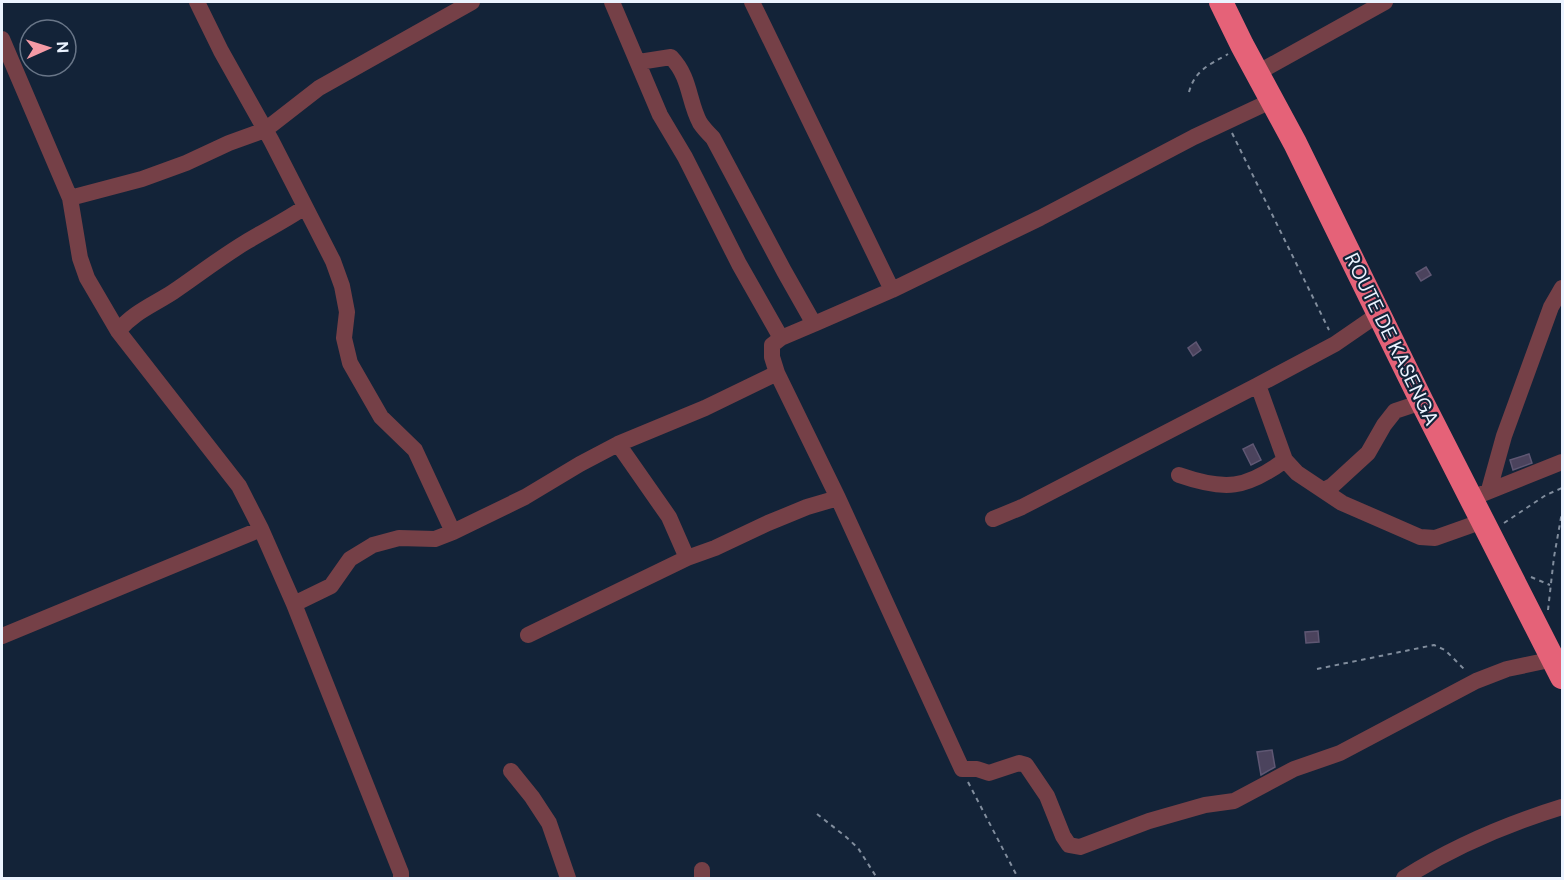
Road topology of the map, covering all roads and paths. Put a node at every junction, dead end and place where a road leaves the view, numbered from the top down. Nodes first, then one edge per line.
1 (197, 2) edge
2 (472, 2) edge
3 (612, 2) edge
4 (752, 2) edge
5 (1221, 2) edge
6 (1385, 2) edge
7 (2, 39) edge
8 (1242, 45) junction
9 (639, 62) junction
10 (1257, 73) junction
11 (1190, 92) dead end
12 (1271, 100) junction
13 (1227, 123) junction
14 (265, 130) junction
15 (70, 198) junction
16 (305, 207) junction
17 (1563, 288) edge
18 (892, 290) junction
19 (1380, 313) junction
20 (814, 324) junction
21 (118, 331) junction
22 (781, 338) junction
23 (1335, 344) junction
24 (777, 373) junction
25 (1257, 385) junction
26 (1422, 402) junction
27 (618, 444) junction
28 (1285, 460) junction
29 (1563, 462) edge
30 (1179, 475) dead end
31 (1563, 488) edge
32 (1324, 490) junction
33 (1480, 495) junction
34 (838, 498) junction
35 (1563, 512) edge
36 (993, 519) dead end
37 (261, 529) junction
38 (1487, 529) junction
39 (453, 532) junction
40 (687, 558) junction
41 (294, 604) junction
42 (528, 635) dead end
43 (2, 636) edge
44 (1554, 658) edge
45 (1317, 669) dead end
46 (1476, 681) junction
47 (962, 769) junction
48 (511, 771) dead end
49 (1563, 807) edge
50 (817, 814) dead end
51 (401, 879) edge
52 (568, 879) edge
53 (876, 879) edge
54 (1018, 879) edge
55 (1404, 879) edge

1 - 14 street
2 - 14 street
3 - 9 street
4 - 18 street
5 - 8 highway, ROUTE DE KASENGA
6 - 10 street
7 - 15 street
8 - 10 highway, ROUTE DE KASENGA
8 - 11 path
9 - 20 street
9 - 22 street
10 - 12 highway, ROUTE DE KASENGA
12 - 13 street
12 - 19 highway, ROUTE DE KASENGA
13 - 18 street
13 - 23 path
14 - 15 street
14 - 16 street
15 - 21 street
16 - 21 street
16 - 39 street
17 - 33 street
18 - 20 street
19 - 23 street
19 - 26 highway, ROUTE DE KASENGA
20 - 22 street
21 - 37 street
22 - 24 street
23 - 25 street
24 - 27 street
24 - 34 street
25 - 28 street
25 - 36 street
26 - 32 street
26 - 33 highway, ROUTE DE KASENGA
27 - 39 street
27 - 40 street
28 - 30 street
28 - 32 street
29 - 33 street
31 - 38 path
32 - 38 street
33 - 38 highway, ROUTE DE KASENGA
34 - 40 street
34 - 47 street
35 - 44 path
37 - 41 street
37 - 43 street
38 - 44 highway, ROUTE DE KASENGA
39 - 41 street
40 - 42 street
41 - 51 street
44 - 46 street
45 - 46 path
46 - 47 street
47 - 54 path
48 - 52 street
49 - 55 street
50 - 53 path

